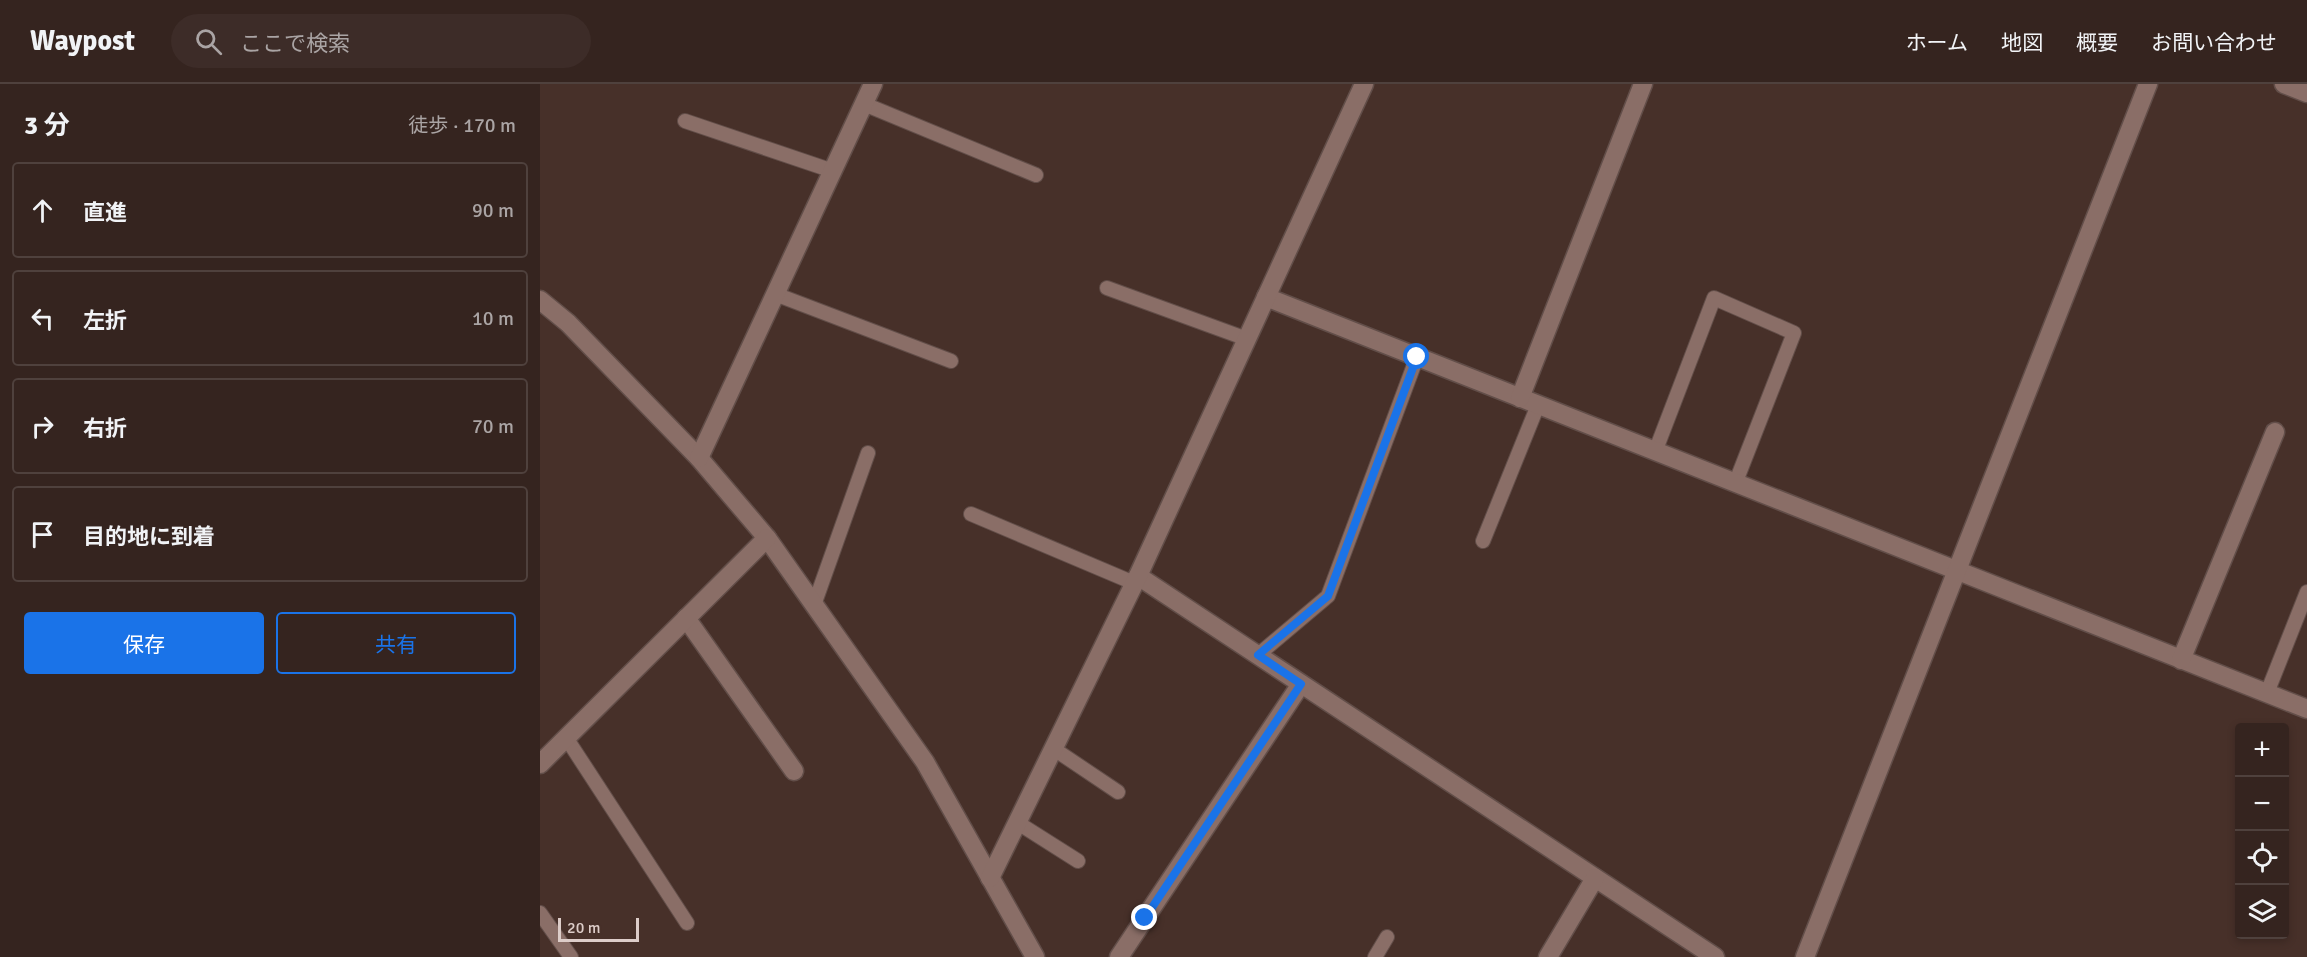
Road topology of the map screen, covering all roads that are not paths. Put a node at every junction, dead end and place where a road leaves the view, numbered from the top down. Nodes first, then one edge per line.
1 (873, 84) edge
2 (1364, 84) edge
3 (1644, 84) edge
4 (2148, 84) edge
5 (2284, 84) edge
6 (2307, 93) edge
7 (864, 104) junction
8 (685, 121) dead end
9 (833, 171) junction
10 (1036, 175) dead end
11 (1107, 288) dead end
12 (775, 294) junction
13 (1266, 297) junction
14 (540, 300) edge
15 (1247, 339) junction
16 (1417, 357) junction
17 (951, 361) dead end
18 (1520, 398) junction
19 (1538, 405) junction
20 (2275, 432) dead end
21 (1655, 452) junction
22 (868, 453) dead end
23 (699, 458) junction
24 (1735, 483) junction
25 (971, 514) dead end
26 (767, 538) junction
27 (1483, 541) dead end
28 (1955, 571) junction
29 (1136, 580) junction
30 (2307, 592) edge
31 (814, 605) junction
32 (686, 618) junction
33 (1258, 655) junction
34 (2181, 660) junction
35 (1301, 684) junction
36 (2266, 693) junction
37 (2307, 709) edge
38 (567, 739) junction
39 (1054, 749) junction
40 (540, 764) edge
41 (794, 771) dead end
42 (1118, 792) dead end
43 (1018, 823) junction
44 (1078, 861) dead end
45 (990, 878) junction
46 (1595, 878) junction
47 (540, 913) edge
48 (687, 923) dead end
49 (1387, 937) dead end
50 (571, 957) edge
51 (1035, 957) edge
52 (1119, 957) edge
53 (1375, 957) edge
54 (1548, 957) edge
55 (1714, 957) edge
56 (1806, 957) edge

1 - 7 street
2 - 13 street
3 - 18 street
4 - 28 street
5 - 6 street
7 - 9 street
7 - 10 lane
8 - 9 lane
9 - 12 street
11 - 15 lane
12 - 17 lane
12 - 23 street
13 - 15 street
13 - 16 street
14 - 23 street
15 - 29 street
16 - 18 street
16 - 33 lane
18 - 19 street
19 - 21 street
19 - 27 lane
20 - 34 street
21 - 24 street
21 - 24 lane
22 - 31 lane
23 - 26 street
24 - 28 street
25 - 29 lane
26 - 31 street
26 - 32 street
28 - 34 street
28 - 56 street
29 - 33 street
29 - 39 street
30 - 36 lane
31 - 45 street
32 - 38 street
32 - 41 street
33 - 35 street
34 - 36 street
35 - 46 street
35 - 52 street
36 - 37 street
38 - 40 street
38 - 48 lane
39 - 42 lane
39 - 43 street
43 - 44 lane
43 - 45 street
45 - 51 street
46 - 54 street
46 - 55 street
47 - 50 lane
49 - 53 lane

